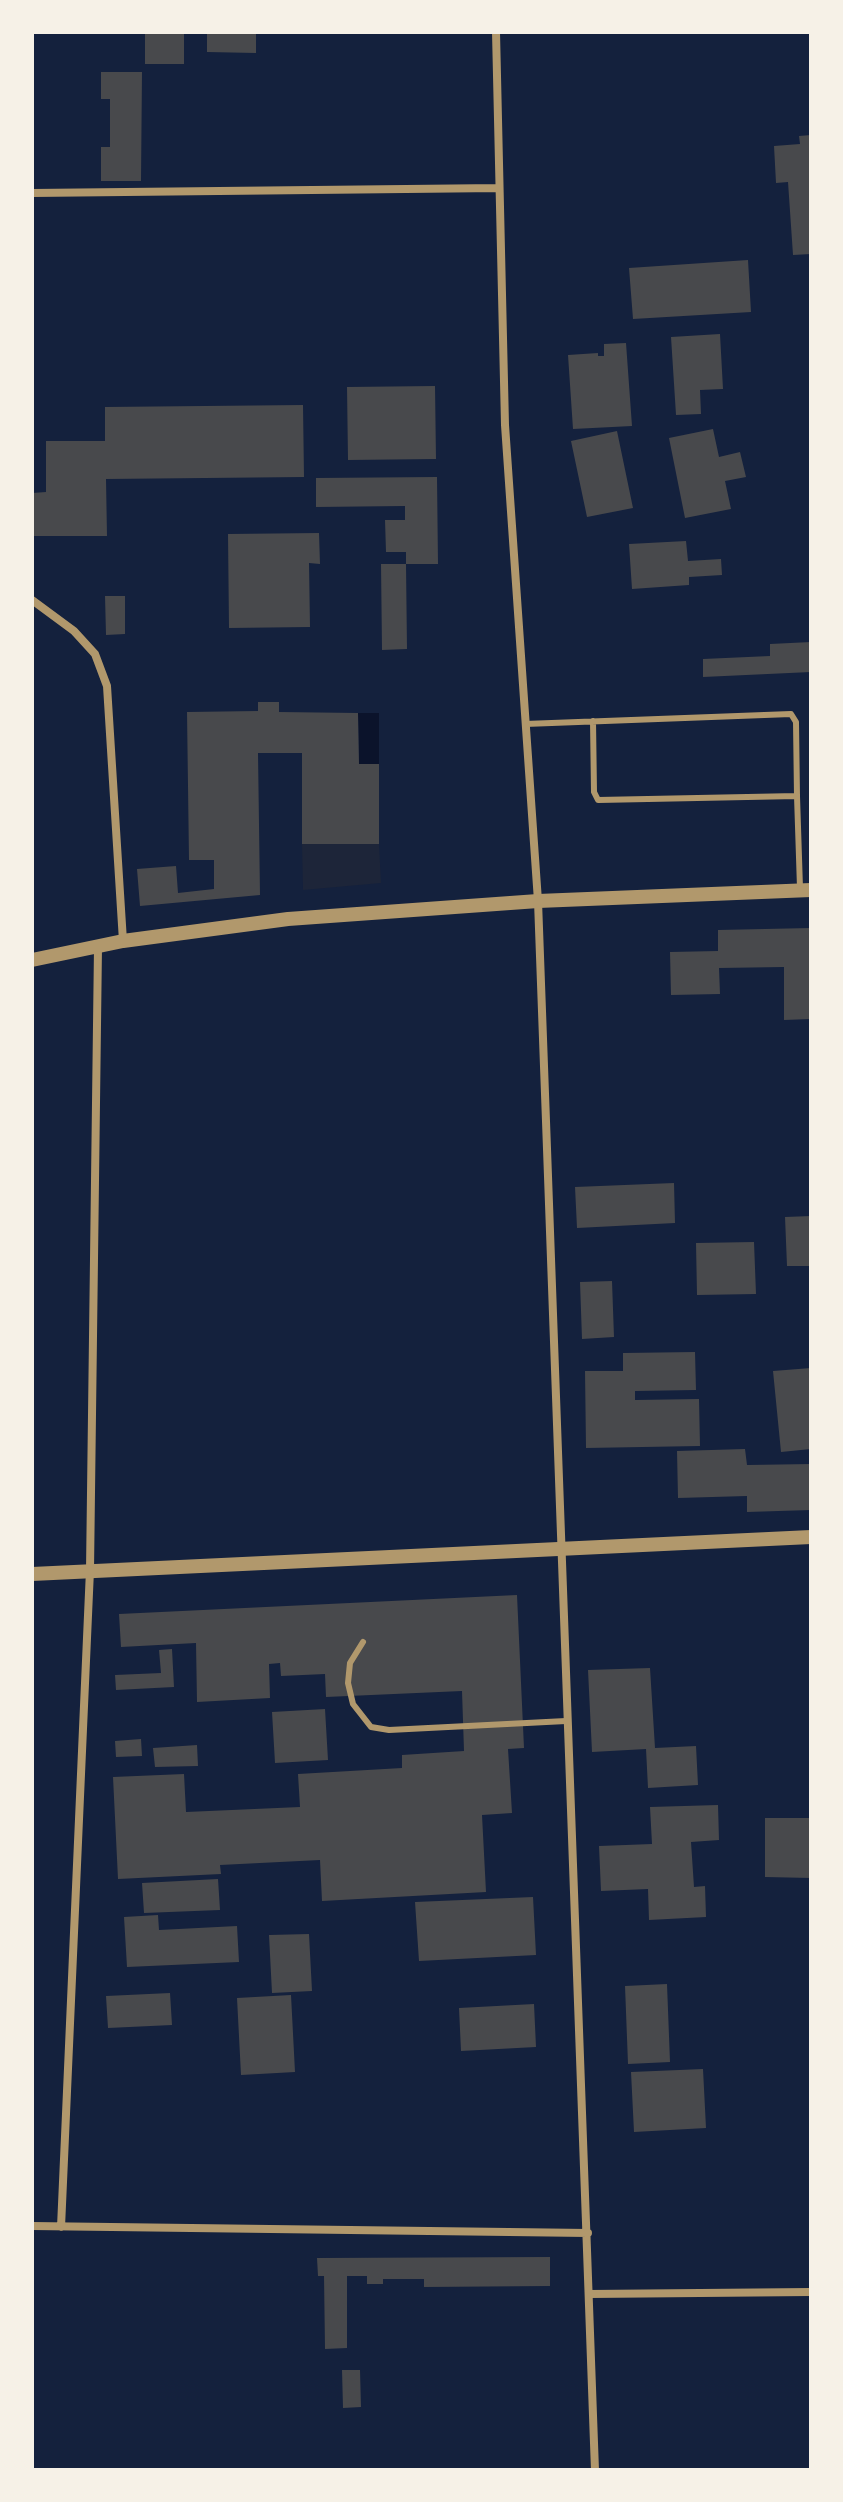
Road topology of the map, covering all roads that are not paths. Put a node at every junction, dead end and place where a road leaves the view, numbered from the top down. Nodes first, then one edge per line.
1 (496, 32) edge
2 (499, 188) junction
3 (32, 193) edge
4 (32, 600) edge
5 (593, 721) junction
6 (525, 724) junction
7 (797, 796) junction
8 (805, 890) edge
9 (538, 901) junction
10 (123, 941) junction
11 (98, 947) junction
12 (32, 960) edge
13 (811, 1537) edge
14 (559, 1547) junction
15 (90, 1570) junction
16 (32, 1574) edge
17 (363, 1642) dead end
18 (566, 1721) junction
19 (32, 2226) edge
20 (61, 2227) junction
21 (588, 2233) junction
22 (811, 2292) edge
23 (589, 2294) junction
24 (595, 2470) edge

1 - 2 street
2 - 3 street
2 - 6 street
4 - 10 street
5 - 6 lane
5 - 7 lane
5 - 7 lane
6 - 9 street
7 - 8 lane
8 - 9 street
9 - 10 street
9 - 14 street
10 - 11 street
11 - 12 street
11 - 15 street
13 - 14 street
14 - 15 street
14 - 18 street
15 - 16 street
15 - 20 street
17 - 18 lane
18 - 21 street
19 - 20 street
20 - 21 street
21 - 23 street
22 - 23 street
23 - 24 street

